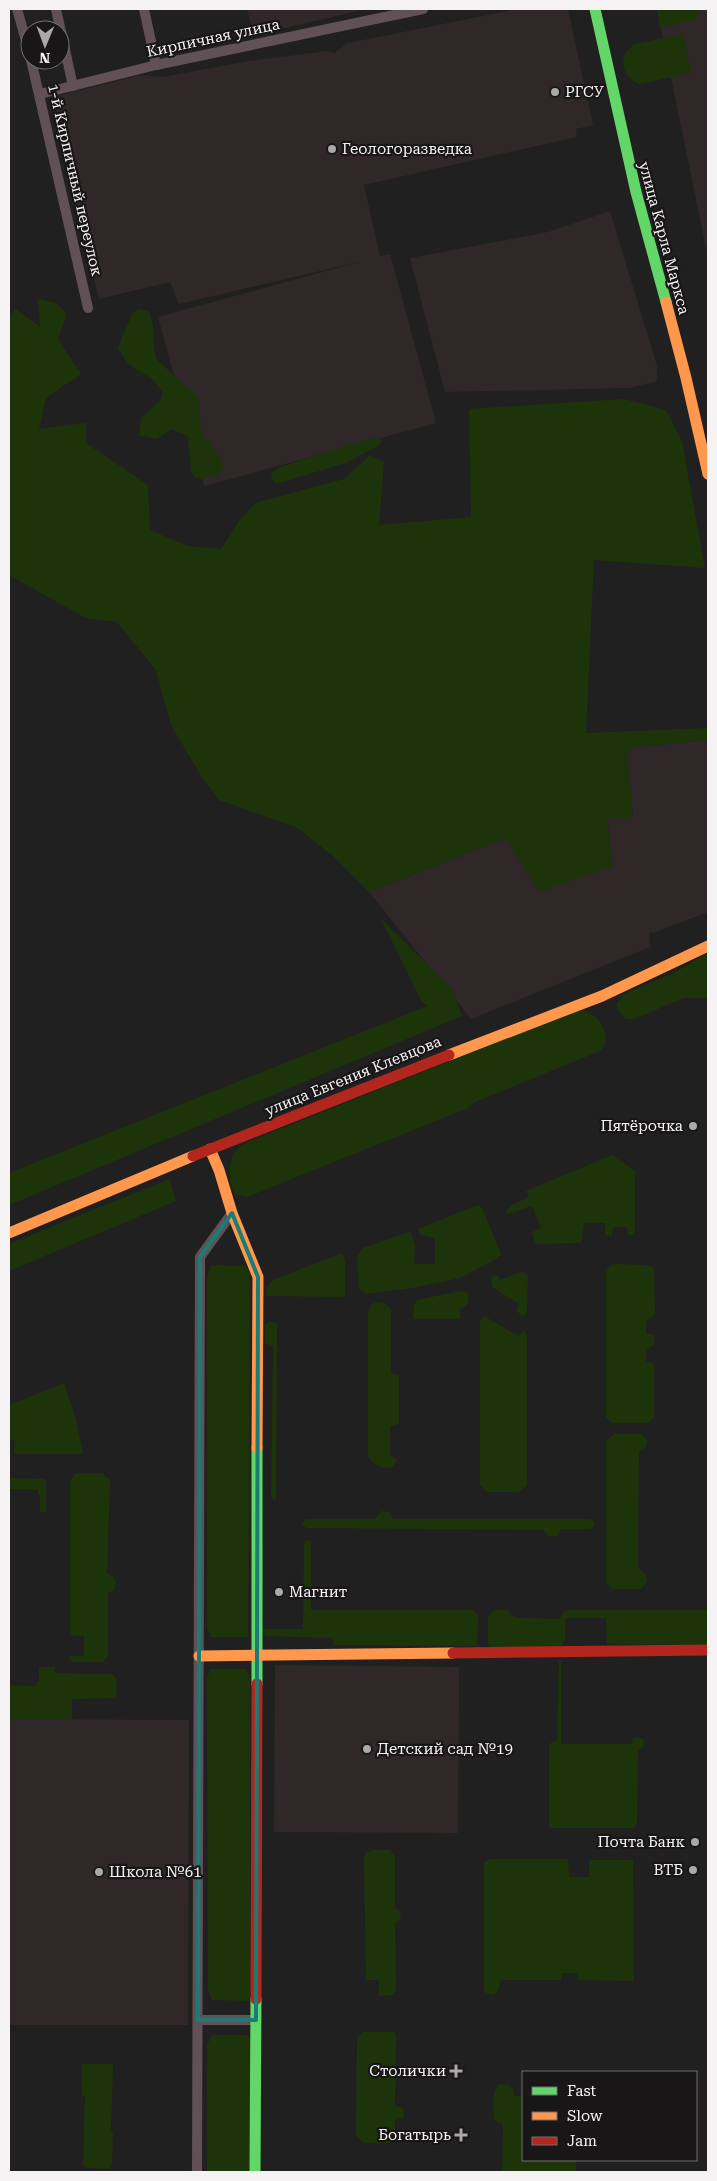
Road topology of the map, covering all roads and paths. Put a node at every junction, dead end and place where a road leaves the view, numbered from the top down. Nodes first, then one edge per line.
1 (56, 9) edge
2 (144, 9) edge
3 (423, 9) edge
4 (594, 9) edge
5 (156, 65) junction
6 (34, 70) edge
7 (74, 86) junction
8 (40, 94) junction
9 (88, 308) dead end
10 (708, 474) edge
11 (708, 946) edge
12 (210, 1149) junction
13 (232, 1214) junction
14 (9, 1233) edge
15 (708, 1650) edge
16 (257, 1655) junction
17 (199, 1656) junction
18 (198, 2020) junction
19 (256, 2020) junction
20 (197, 2172) edge
21 (255, 2172) edge

1 - 7 street, 1-й Кирпичный переулок
2 - 5 street
3 - 5 street, Кирпичная улица
4 - 10 street, улица Карла Маркса
5 - 7 street, Кирпичная улица
6 - 8 street, 1-й Кирпичный переулок
7 - 8 street, Кирпичная улица
8 - 9 street, 1-й Кирпичный переулок
11 - 12 street, улица Евгения Клевцова
12 - 13 street
12 - 14 street, улица Евгения Клевцова
13 - 16 street
13 - 17 street
15 - 16 street
16 - 17 street
16 - 19 street
17 - 18 street
18 - 19 street
18 - 20 street
19 - 21 street

